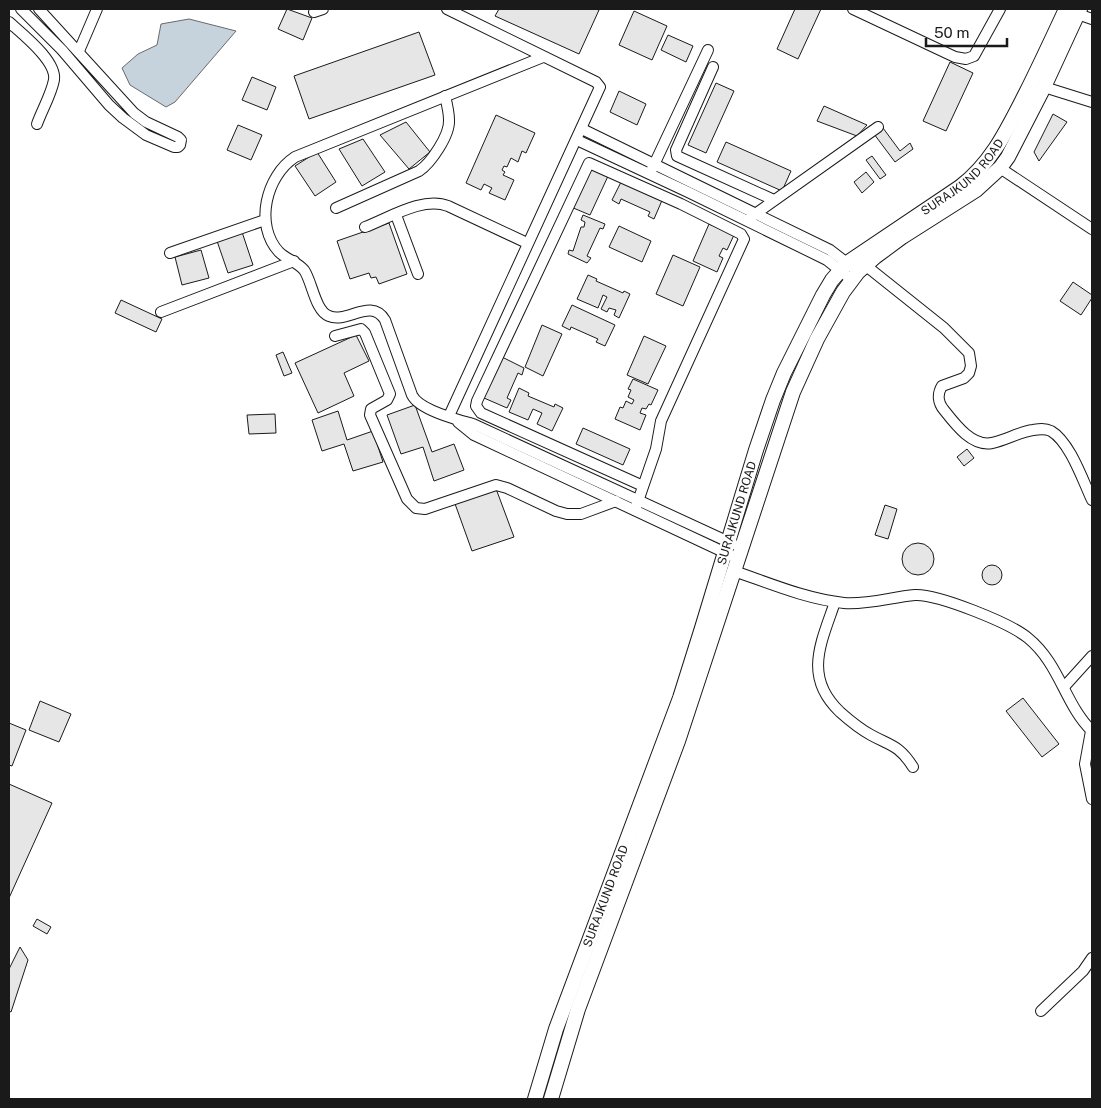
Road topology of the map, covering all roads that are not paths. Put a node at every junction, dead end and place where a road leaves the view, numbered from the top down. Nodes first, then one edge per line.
1 (20, 9) edge
2 (39, 9) edge
3 (97, 9) edge
4 (447, 9) edge
5 (853, 9) edge
6 (1000, 9) edge
7 (1072, 10) edge
8 (1092, 19) edge
9 (9, 22) edge
10 (708, 50) dead end
11 (79, 51) junction
12 (543, 58) junction
13 (714, 68) dead end
14 (1044, 87) junction
15 (445, 96) junction
16 (1092, 102) edge
17 (37, 124) dead end
18 (878, 128) dead end
19 (582, 129) junction
20 (577, 140) junction
21 (685, 160) junction
22 (1000, 168) junction
23 (652, 169) junction
24 (678, 176) junction
25 (688, 192) junction
26 (774, 200) junction
27 (681, 204) junction
28 (336, 208) dead end
29 (396, 215) junction
30 (751, 217) junction
31 (265, 220) junction
32 (365, 227) dead end
33 (1092, 229) edge
34 (527, 243) junction
35 (170, 253) dead end
36 (294, 262) junction
37 (853, 270) junction
38 (418, 274) dead end
39 (161, 312) dead end
40 (335, 336) dead end
41 (452, 418) junction
42 (643, 486) junction
43 (638, 499) junction
44 (1092, 500) edge
45 (616, 501) junction
46 (635, 510) junction
47 (727, 548) junction
48 (738, 559) junction
49 (835, 602) junction
50 (1092, 656) edge
51 (1064, 687) junction
52 (1092, 731) edge
53 (913, 766) dead end
54 (1092, 799) edge
55 (1092, 958) edge
56 (1042, 1011) dead end
57 (535, 1099) edge
58 (551, 1099) edge

1 - 11 street
2 - 11 street
3 - 11 street
4 - 12 street
5 - 6 street
7 - 8 street
7 - 14 main road, SURAJKUND ROAD
7 - 37 main road, SURAJKUND ROAD
9 - 17 street
10 - 23 street
12 - 15 street
12 - 19 street
13 - 21 street
14 - 16 street
14 - 22 main road, SURAJKUND ROAD
15 - 28 street
15 - 31 street
18 - 26 street
19 - 20 street
19 - 23 street
20 - 23 street
20 - 34 street
21 - 24 street
21 - 26 street
22 - 33 street
22 - 37 main road, SURAJKUND ROAD
23 - 24 street
23 - 25 street
24 - 30 street
25 - 27 street
25 - 30 street
26 - 30 street
27 - 42 street
27 - 42 street
29 - 32 street
29 - 34 street
29 - 38 street
30 - 37 street
31 - 35 street
31 - 36 street
34 - 41 street
36 - 39 street
36 - 41 street
37 - 44 street
37 - 47 main road, SURAJKUND ROAD
37 - 48 main road, SURAJKUND ROAD
40 - 45 street
41 - 43 street
41 - 45 street
42 - 43 street
43 - 46 street
43 - 47 street
45 - 46 street
46 - 47 street
47 - 48 street
47 - 57 main road, SURAJKUND ROAD
48 - 49 street
48 - 58 main road, SURAJKUND ROAD
49 - 51 street
49 - 53 street
50 - 51 street
51 - 52 street
52 - 54 street
55 - 56 street

